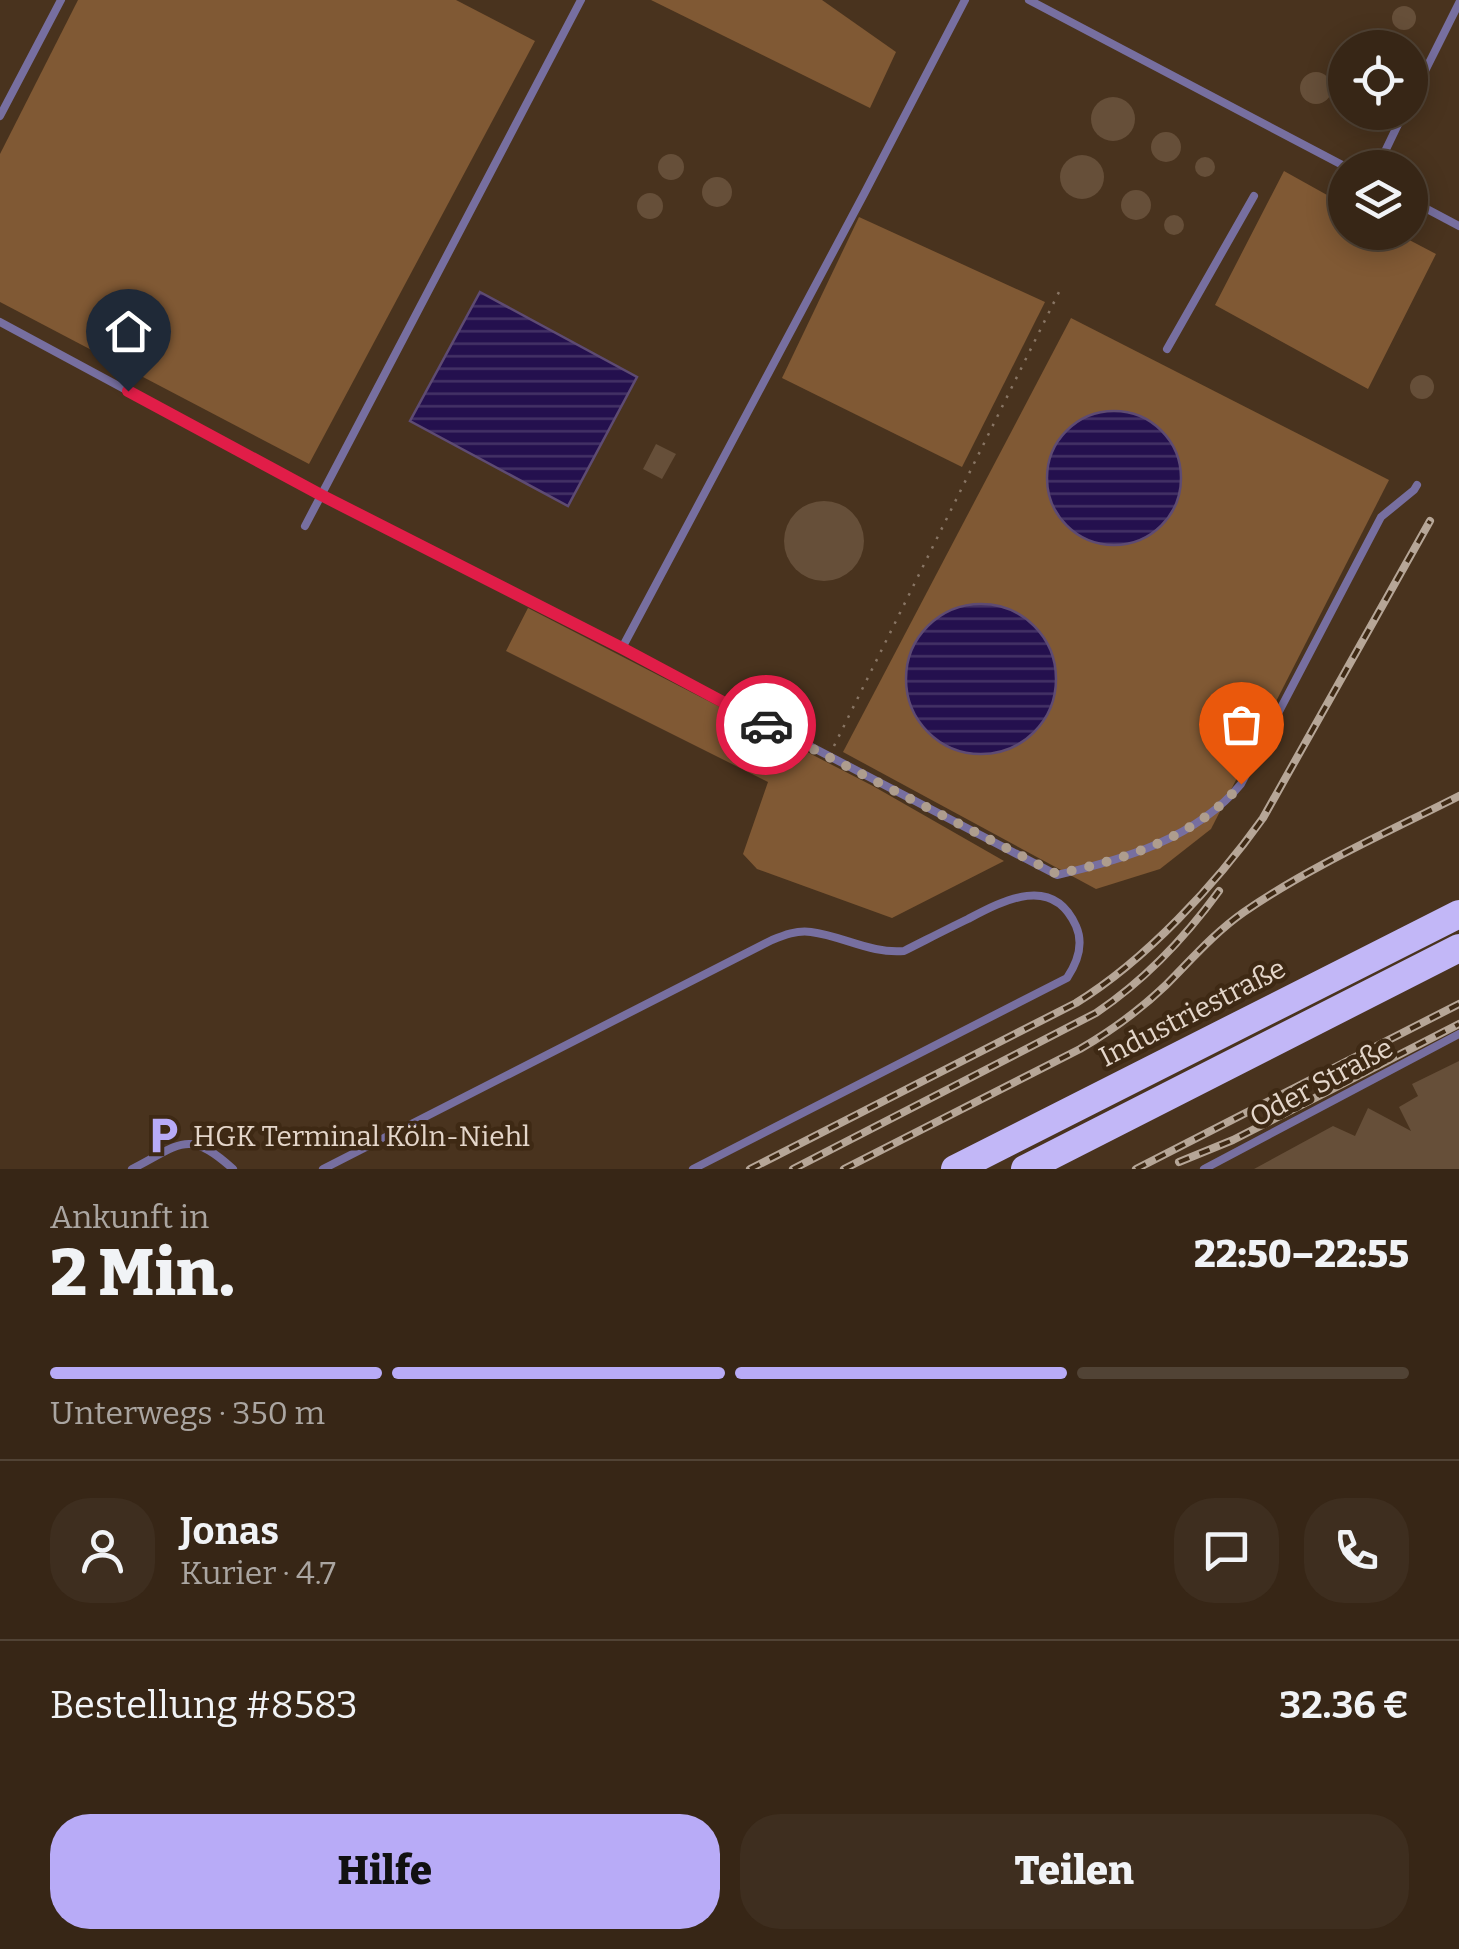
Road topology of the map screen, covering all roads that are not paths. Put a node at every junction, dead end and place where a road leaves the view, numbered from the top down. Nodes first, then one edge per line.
1 (61, 0) edge
2 (581, 0) edge
3 (965, 0) edge
4 (1029, 0) edge
5 (1459, 3) edge
6 (1428, 66) edge
7 (0, 116) edge
8 (1328, 157) edge
9 (1254, 196) dead end
10 (1428, 210) edge
11 (1459, 226) edge
12 (0, 322) edge
13 (1168, 349) dead end
14 (1417, 484) dead end
15 (321, 495) junction
16 (305, 526) dead end
17 (622, 648) junction
18 (1459, 914) edge
19 (1459, 948) edge
20 (1459, 1034) edge
21 (132, 1169) edge
22 (231, 1169) edge
23 (323, 1169) edge
24 (693, 1169) edge
25 (955, 1169) edge
26 (1025, 1169) edge
27 (1204, 1169) edge

1 - 7 lane
2 - 15 lane
3 - 17 lane
4 - 8 lane
5 - 6 lane
9 - 13 lane
10 - 11 lane
12 - 15 lane
14 - 17 lane
15 - 16 lane
15 - 17 lane
18 - 25 highway, Industriestraße
19 - 26 highway
20 - 27 lane, Oder Straße
21 - 22 lane
23 - 24 lane

